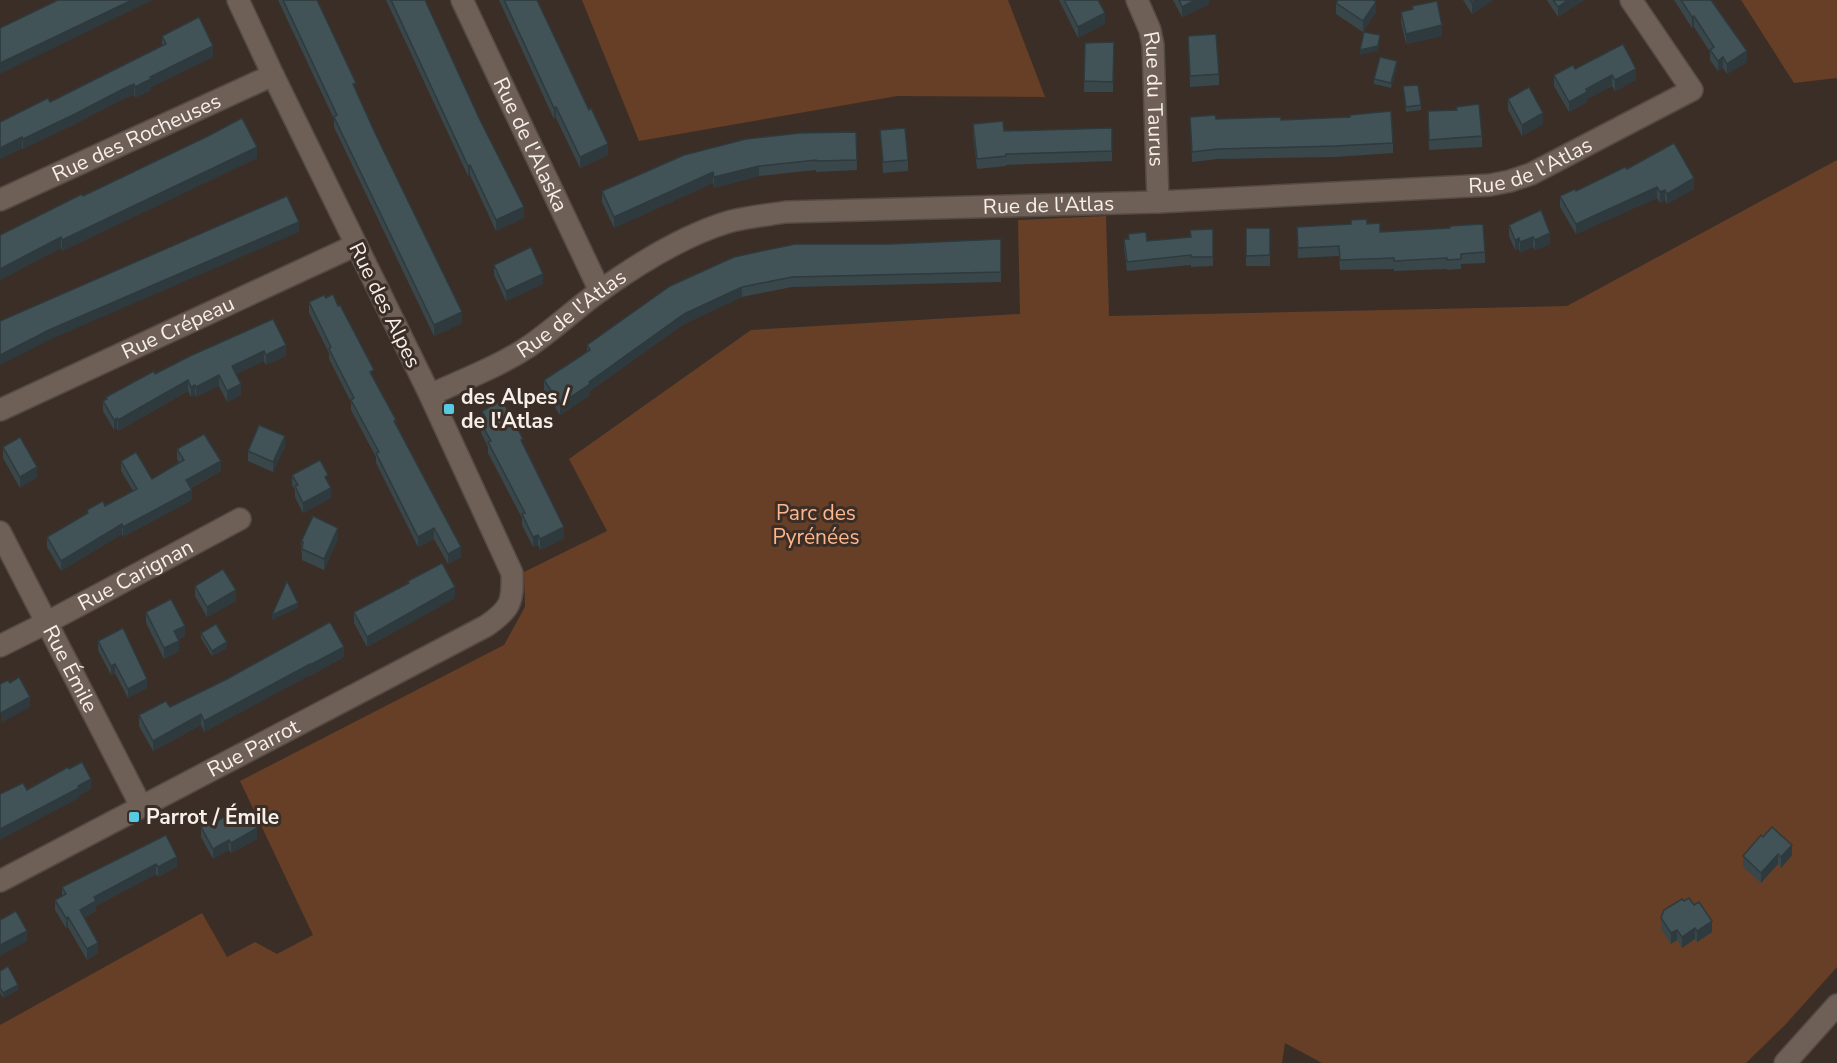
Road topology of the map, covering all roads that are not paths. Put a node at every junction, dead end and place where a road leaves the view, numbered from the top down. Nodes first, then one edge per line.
1 (238, 0) edge
2 (462, 0) edge
3 (1137, 0) edge
4 (1631, 0) edge
5 (273, 75) junction
6 (0, 200) edge
7 (1158, 202) junction
8 (356, 245) junction
9 (600, 291) junction
10 (430, 394) junction
11 (0, 410) edge
12 (240, 519) dead end
13 (0, 532) edge
14 (505, 614) joint
15 (46, 624) junction
16 (0, 646) edge
17 (141, 806) junction
18 (0, 880) edge
19 (1837, 1005) edge
20 (1785, 1063) edge

1 - 5 street, Rue des Alpes
2 - 9 street, Rue de l'Alaska
3 - 7 street, Rue du Taurus
4 - 7 street, Rue de l'Atlas
5 - 6 street, Rue des Rocheuses
5 - 8 street, Rue des Alpes
7 - 9 street, Rue de l'Atlas
8 - 10 street, Rue des Alpes
8 - 11 street, Rue Crépeau
9 - 10 street, Rue de l'Atlas
10 - 14 street, Rue des Alpes
12 - 15 street, Rue Carignan
13 - 15 street, Rue Émile
14 - 17 street, Rue Parrot
15 - 16 street, Rue Carignan
15 - 17 street, Rue Émile
17 - 18 street, Rue Parrot
19 - 20 street

